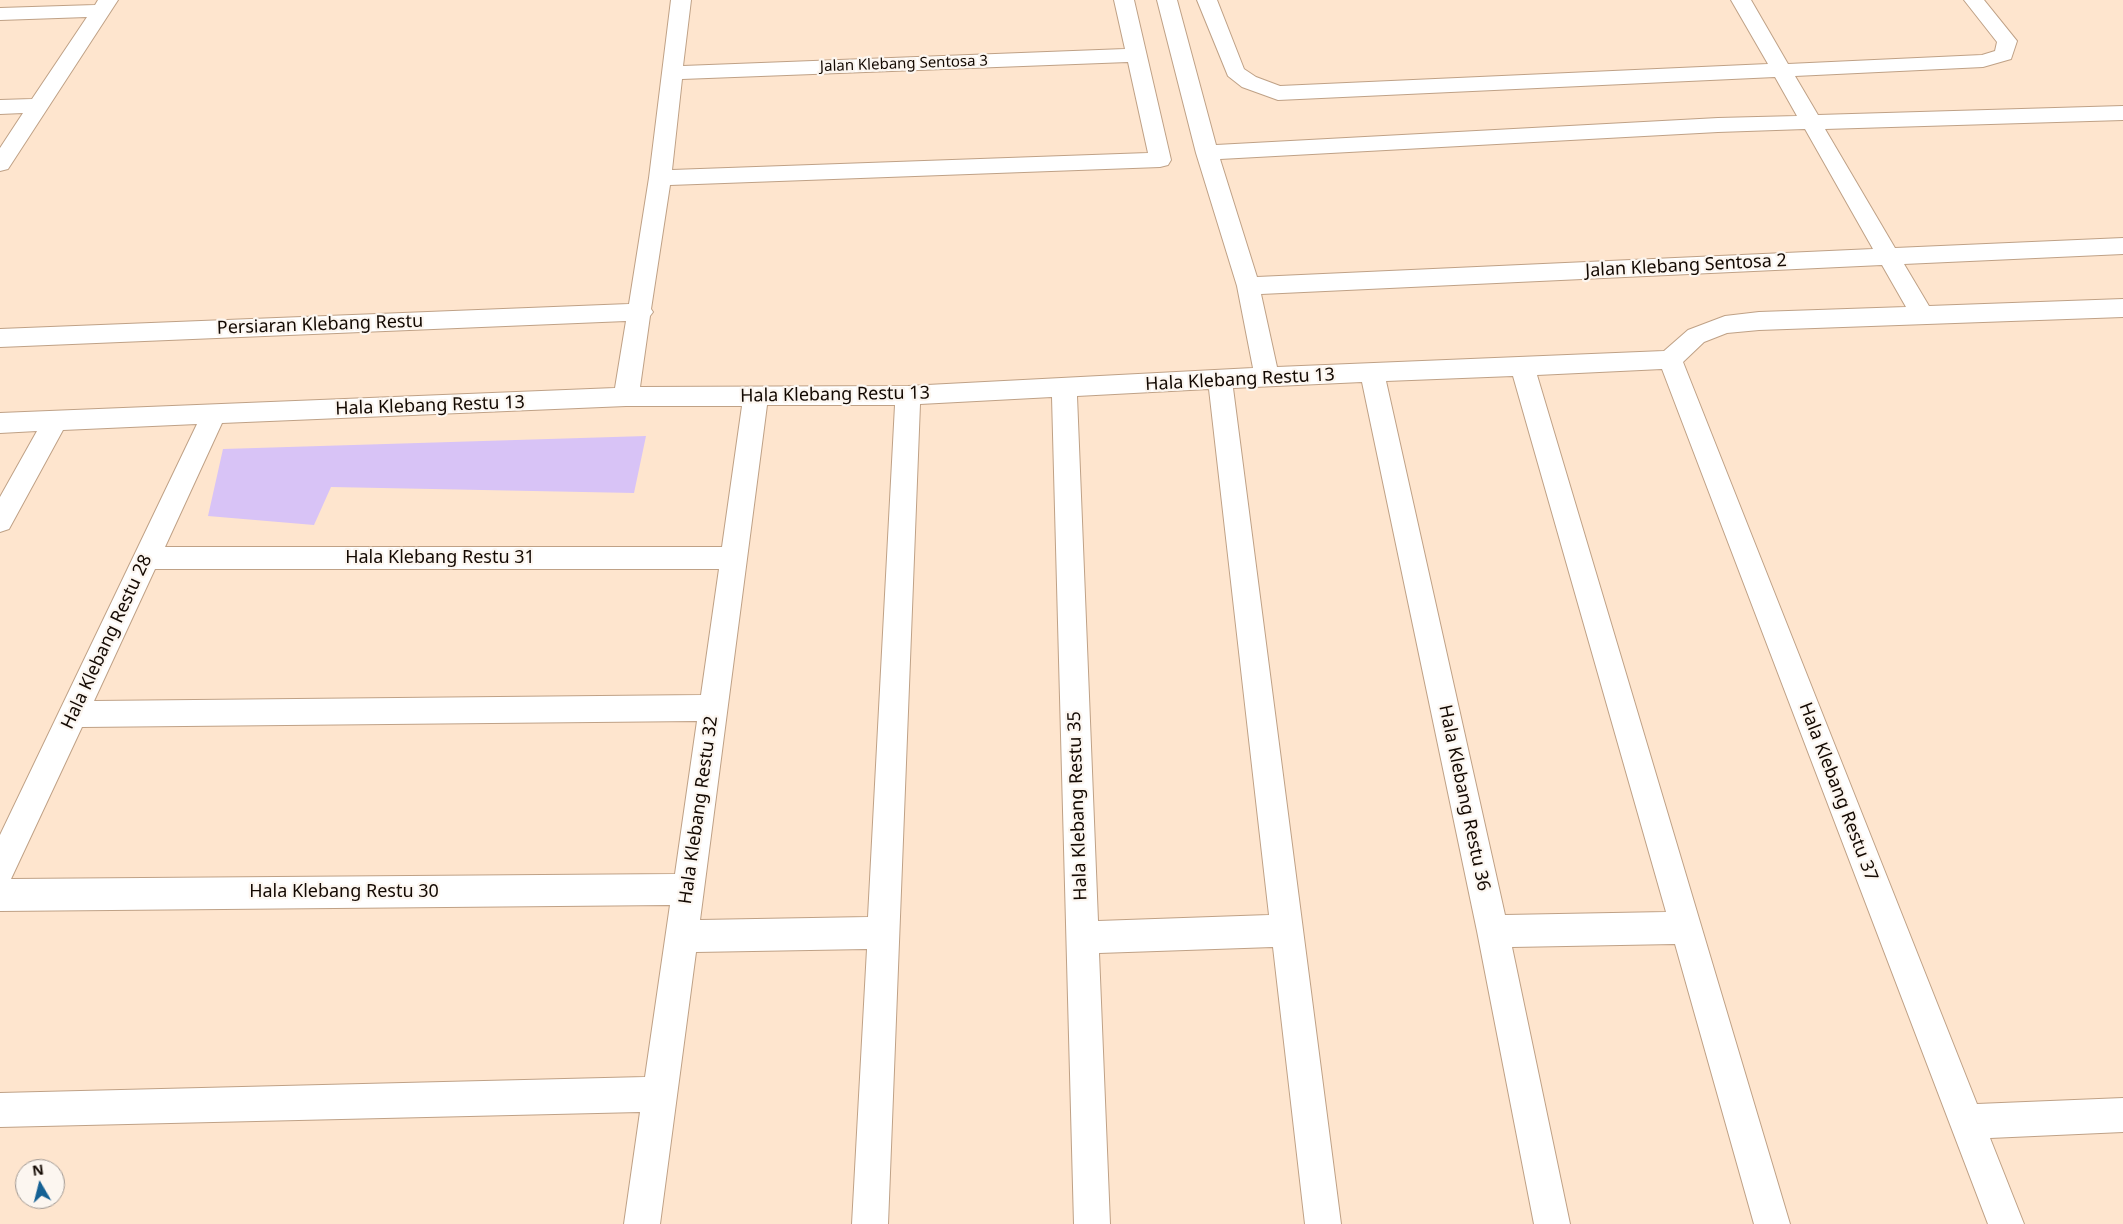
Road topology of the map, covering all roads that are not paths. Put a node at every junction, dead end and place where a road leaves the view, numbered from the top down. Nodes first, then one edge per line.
1 (681, 0) edge
2 (1124, 0) edge
3 (1166, 0) edge
4 (1207, 0) edge
5 (1741, 0) edge
6 (1974, 0) edge
7 (104, 5) edge
8 (0, 14) edge
9 (1137, 55) junction
10 (1781, 70) junction
11 (672, 74) junction
12 (36, 106) junction
13 (0, 107) edge
14 (2123, 113) edge
15 (1810, 122) junction
16 (1207, 153) junction
17 (0, 164) edge
18 (660, 178) junction
19 (2123, 246) edge
20 (1889, 257) junction
21 (1248, 286) junction
22 (2123, 308) edge
23 (641, 312) junction
24 (1922, 314) junction
25 (0, 338) edge
26 (1670, 360) junction
27 (1523, 367) junction
28 (1372, 374) junction
29 (1267, 377) junction
30 (1220, 381) junction
31 (1064, 388) junction
32 (908, 395) junction
33 (756, 396) junction
34 (626, 398) junction
35 (214, 415) junction
36 (56, 420) junction
37 (0, 423) edge
38 (0, 521) edge
39 (147, 558) junction
40 (734, 558) junction
41 (713, 708) junction
42 (72, 714) junction
43 (0, 869) edge
44 (688, 889) junction
45 (0, 895) edge
46 (1685, 928) junction
47 (1288, 930) junction
48 (1493, 931) junction
49 (883, 933) junction
50 (682, 936) junction
51 (1082, 938) junction
52 (660, 1094) junction
53 (0, 1110) edge
54 (2123, 1115) edge
55 (1967, 1122) junction
56 (642, 1224) edge
57 (870, 1224) edge
58 (1092, 1224) edge
59 (1323, 1224) edge
60 (1552, 1224) edge
61 (1772, 1224) edge
62 (2006, 1224) edge

1 - 11 street
2 - 9 street
3 - 16 street
4 - 10 street
5 - 10 street
6 - 10 street
7 - 8 street
7 - 12 street
9 - 11 street, Jalan Klebang Sentosa 3
9 - 18 street
10 - 15 street
11 - 18 street
12 - 13 street
12 - 17 street
14 - 15 street
15 - 16 street
15 - 20 street
16 - 21 street
18 - 23 street
19 - 20 street, Jalan Klebang Sentosa 2
20 - 21 street, Jalan Klebang Sentosa 2
20 - 24 street
21 - 29 street
22 - 24 street
23 - 25 street, Persiaran Klebang Restu
23 - 34 street
24 - 26 street
26 - 27 street, Hala Klebang Restu 13
26 - 55 street, Hala Klebang Restu 37
27 - 28 street, Hala Klebang Restu 13
27 - 46 street
28 - 29 street, Hala Klebang Restu 13
28 - 48 street, Hala Klebang Restu 36
29 - 30 street, Hala Klebang Restu 13
30 - 31 street, Hala Klebang Restu 13
30 - 47 street
31 - 32 street, Hala Klebang Restu 13
31 - 51 street, Hala Klebang Restu 35
32 - 33 street, Hala Klebang Restu 13
32 - 49 street
33 - 34 street, Hala Klebang Restu 13
33 - 40 street, Hala Klebang Restu 32
34 - 35 street, Hala Klebang Restu 13
35 - 36 street, Hala Klebang Restu 13
35 - 39 street, Hala Klebang Restu 28
36 - 37 street, Hala Klebang Restu 13
36 - 38 street
39 - 40 street, Hala Klebang Restu 31
39 - 42 street, Hala Klebang Restu 28
40 - 41 street, Hala Klebang Restu 32
41 - 42 street
41 - 44 street, Hala Klebang Restu 32
42 - 43 street, Hala Klebang Restu 28
44 - 45 street, Hala Klebang Restu 30
44 - 50 street, Hala Klebang Restu 32
46 - 48 street
46 - 61 street
47 - 51 street
47 - 59 street
48 - 60 street, Hala Klebang Restu 36
49 - 50 street
49 - 57 street
50 - 52 street, Hala Klebang Restu 32
51 - 58 street, Hala Klebang Restu 35
52 - 53 street
52 - 56 street, Hala Klebang Restu 32
54 - 55 street
55 - 62 street, Hala Klebang Restu 37

